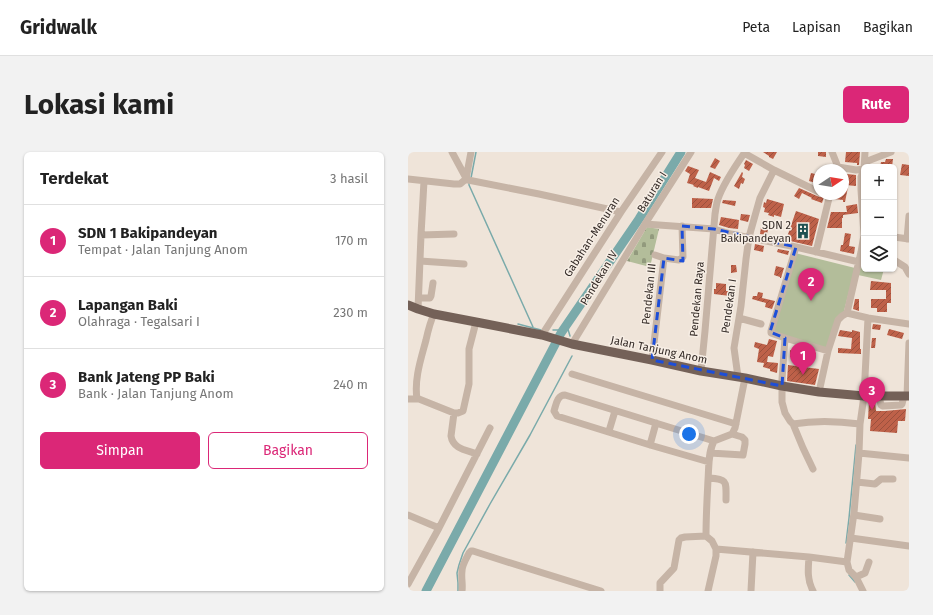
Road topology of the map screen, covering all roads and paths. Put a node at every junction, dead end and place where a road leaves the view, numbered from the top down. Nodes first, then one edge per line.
1 (452, 152) edge
2 (471, 152) edge
3 (662, 152) edge
4 (691, 152) edge
5 (832, 152) edge
6 (866, 152) edge
7 (891, 152) edge
8 (745, 153) edge
9 (836, 164) edge
10 (862, 164) edge
11 (870, 164) edge
12 (849, 168) edge
13 (861, 169) edge
14 (774, 170) junction
15 (469, 179) junction
16 (408, 180) edge
17 (424, 181) junction
18 (813, 189) edge
19 (827, 200) edge
20 (621, 212) junction
21 (909, 216) edge
22 (645, 224) junction
23 (682, 226) junction
24 (714, 229) junction
25 (421, 234) junction
26 (454, 234) dead end
27 (864, 236) edge
28 (749, 237) junction
29 (897, 237) edge
30 (908, 239) edge
31 (796, 247) junction
32 (816, 252) junction
33 (656, 255) dead end
34 (664, 258) junction
35 (420, 261) junction
36 (859, 262) junction
37 (897, 262) edge
38 (464, 264) dead end
39 (909, 274) edge
40 (433, 283) dead end
41 (419, 298) junction
42 (408, 305) edge
43 (418, 309) junction
44 (847, 313) junction
45 (434, 314) junction
46 (740, 318) junction
47 (868, 318) junction
48 (476, 322) junction
49 (762, 324) dead end
50 (909, 324) edge
51 (546, 336) junction
52 (785, 338) junction
53 (570, 343) junction
54 (909, 343) edge
55 (828, 351) junction
56 (652, 360) junction
57 (701, 371) junction
58 (572, 374) dead end
59 (742, 378) junction
60 (782, 386) junction
61 (820, 392) junction
62 (864, 396) junction
63 (906, 396) edge
64 (408, 399) edge
65 (417, 399) junction
66 (615, 411) junction
67 (454, 413) junction
68 (656, 423) junction
69 (736, 424) junction
70 (793, 424) junction
71 (860, 424) junction
72 (490, 428) dead end
73 (609, 431) junction
74 (732, 434) junction
75 (714, 440) junction
76 (650, 445) junction
77 (710, 453) junction
78 (477, 454) junction
79 (859, 454) junction
80 (909, 458) edge
81 (709, 462) junction
82 (813, 469) dead end
83 (708, 478) junction
84 (893, 479) dead end
85 (857, 482) junction
86 (726, 500) dead end
87 (854, 514) junction
88 (408, 515) edge
89 (880, 519) dead end
90 (439, 528) junction
91 (706, 536) junction
92 (850, 538) junction
93 (909, 546) edge
94 (716, 549) junction
95 (753, 552) junction
96 (809, 557) junction
97 (845, 561) junction
98 (869, 562) dead end
99 (856, 577) junction
100 (408, 584) edge
101 (462, 591) edge
102 (601, 591) edge
103 (660, 591) edge
104 (708, 591) edge
105 (751, 591) edge
106 (813, 591) edge
107 (863, 591) edge

1 - 15 street
2 - 15 street
3 - 20 street, Gabahan-Menuran
4 - 22 street, Baturan I
5 - 9 street
6 - 10 street
7 - 11 street
8 - 14 street
8 - 24 street, Pendekan Raya
12 - 13 street
14 - 18 street
14 - 28 street, Pendekan I
15 - 17 street
15 - 20 street
16 - 17 street
17 - 25 street
19 - 32 street
20 - 51 street, Gabahan-Menuran
21 - 30 street
22 - 23 street
22 - 53 street, Pendekan IV
23 - 24 street
23 - 34 street, Pendekan III
24 - 28 street
24 - 57 street, Pendekan Raya
25 - 26 street
25 - 35 street
27 - 36 street
28 - 31 street
28 - 46 street, Pendekan I
29 - 30 street
31 - 32 street
31 - 52 street
32 - 36 street
33 - 34 street
34 - 56 street, Pendekan III
35 - 38 street
35 - 41 street
36 - 44 street
37 - 39 street
40 - 41 street
41 - 43 street
42 - 43 main road, Jalan Tanjung Anom
43 - 45 main road, Jalan Tanjung Anom
44 - 47 street
44 - 55 street
45 - 48 main road, Jalan Tanjung Anom
45 - 65 street
46 - 49 street
46 - 59 street, Pendekan I
47 - 50 street
47 - 62 street
48 - 51 main road, Jalan Tanjung Anom
48 - 67 street
51 - 53 main road, Jalan Tanjung Anom
52 - 55 street
52 - 60 street
53 - 56 main road, Jalan Tanjung Anom
54 - 63 street
55 - 61 street
56 - 57 main road, Jalan Tanjung Anom
57 - 59 main road, Jalan Tanjung Anom
58 - 69 street
59 - 60 main road, Jalan Tanjung Anom
59 - 69 street
60 - 61 main road, Jalan Tanjung Anom
60 - 70 street
61 - 62 main road, Jalan Tanjung Anom
62 - 63 main road, Jalan Tanjung Anom
62 - 71 street
64 - 65 street
65 - 67 street
66 - 68 street
66 - 73 street
66 - 73 street
67 - 78 street
68 - 75 street
68 - 76 street
69 - 74 street
70 - 71 street
70 - 82 street
71 - 79 street
72 - 78 street
73 - 76 street
74 - 75 street
74 - 77 street
75 - 77 street
76 - 81 street
77 - 81 street
78 - 90 street
79 - 80 street
79 - 85 street
81 - 83 street
83 - 86 street
83 - 91 street
84 - 85 street
85 - 87 street
87 - 89 street
87 - 92 street
88 - 90 street
90 - 100 street
91 - 94 street
91 - 103 street
92 - 93 street
92 - 97 street
94 - 95 street
94 - 104 street
95 - 96 street
95 - 105 street
96 - 97 street
96 - 106 street
97 - 99 street
98 - 99 street
99 - 107 street
101 - 102 street

